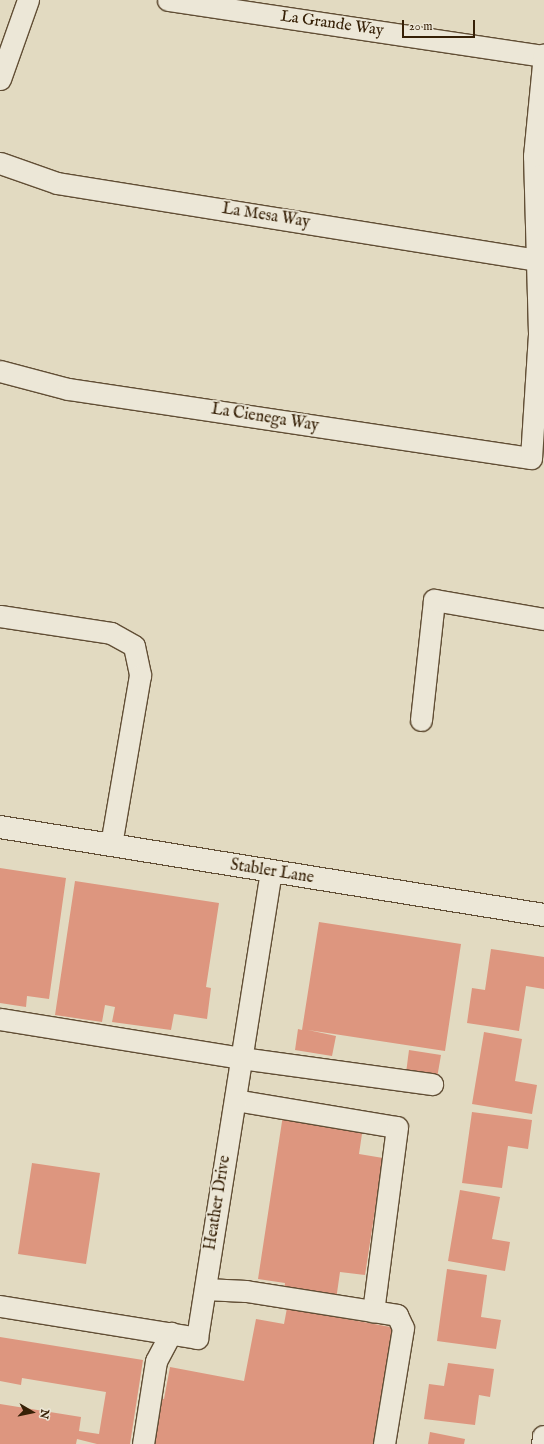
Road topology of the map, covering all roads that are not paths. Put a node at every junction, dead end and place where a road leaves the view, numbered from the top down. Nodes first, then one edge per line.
1 (28, 0) edge
2 (168, 0) edge
3 (544, 55) edge
4 (0, 79) edge
5 (0, 163) edge
6 (534, 259) junction
7 (0, 371) edge
8 (0, 616) edge
9 (544, 619) edge
10 (421, 720) dead end
11 (0, 827) edge
12 (111, 845) junction
13 (270, 872) junction
14 (544, 915) edge
15 (0, 1019) edge
16 (241, 1058) junction
17 (432, 1084) dead end
18 (235, 1100) junction
19 (205, 1289) junction
20 (0, 1306) edge
21 (373, 1311) junction
22 (171, 1334) junction
23 (544, 1437) edge
24 (143, 1444) edge
25 (384, 1444) edge
26 (543, 1444) edge

1 - 4 street
2 - 3 street, La Grande Way
3 - 6 street
5 - 6 street, La Mesa Way
6 - 7 street, La Cienega Way
8 - 12 street
9 - 10 street
11 - 12 street, Stabler Lane
12 - 13 street, Stabler Lane
13 - 14 street, Stabler Lane
13 - 16 street, Heather Drive
15 - 16 street
16 - 17 street
16 - 18 street, Heather Drive
18 - 19 street, Heather Drive
18 - 21 street
19 - 21 street
19 - 22 street, Heather Drive
20 - 22 street, Heather Drive
21 - 25 street
22 - 24 street
23 - 26 street

